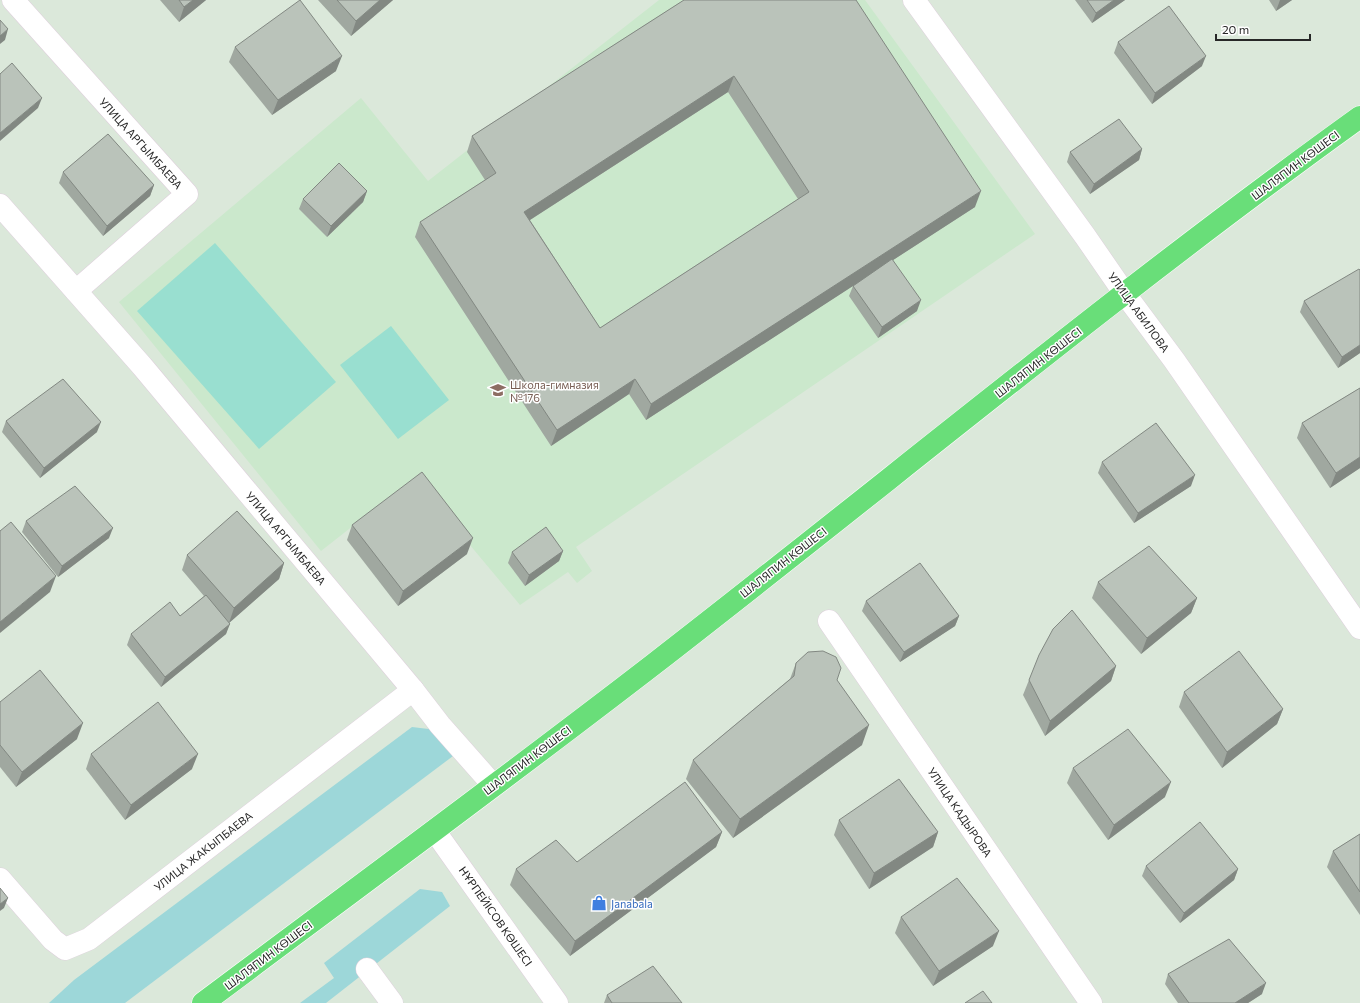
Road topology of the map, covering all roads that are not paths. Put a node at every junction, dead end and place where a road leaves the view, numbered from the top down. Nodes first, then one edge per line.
1 (13, 0) edge
2 (914, 0) edge
3 (1360, 117) edge
4 (0, 205) edge
5 (76, 291) junction
6 (1125, 294) junction
7 (829, 621) dead end
8 (1360, 628) edge
9 (413, 690) junction
10 (493, 785) junction
11 (434, 830) junction
12 (0, 879) edge
13 (367, 969) dead end
14 (203, 1003) edge
15 (392, 1003) edge
16 (557, 1003) edge
17 (1091, 1003) edge

1 - 5 street, УЛИЦА АРГЫМБАЕВА
2 - 6 street, УЛИЦА АБИЛОВА
3 - 6 main road, ШАЛЯПИН КӨШЕСІ
4 - 5 street, УЛИЦА АРГЫМБАЕВА
5 - 9 street, УЛИЦА АРГЫМБАЕВА
6 - 8 street, УЛИЦА АБИЛОВА
6 - 10 main road, ШАЛЯПИН КӨШЕСІ
7 - 17 street, УЛИЦА КАДЫРОВА
9 - 10 street, УЛИЦА АРГЫМБАЕВА
9 - 12 street, УЛИЦА ЖАКЫПБАЕВА
10 - 11 main road, ШАЛЯПИН КӨШЕСІ
11 - 14 main road, ШАЛЯПИН КӨШЕСІ
11 - 16 street, НҰРПЕЙІСОВ КӨШЕСІ
13 - 15 street

